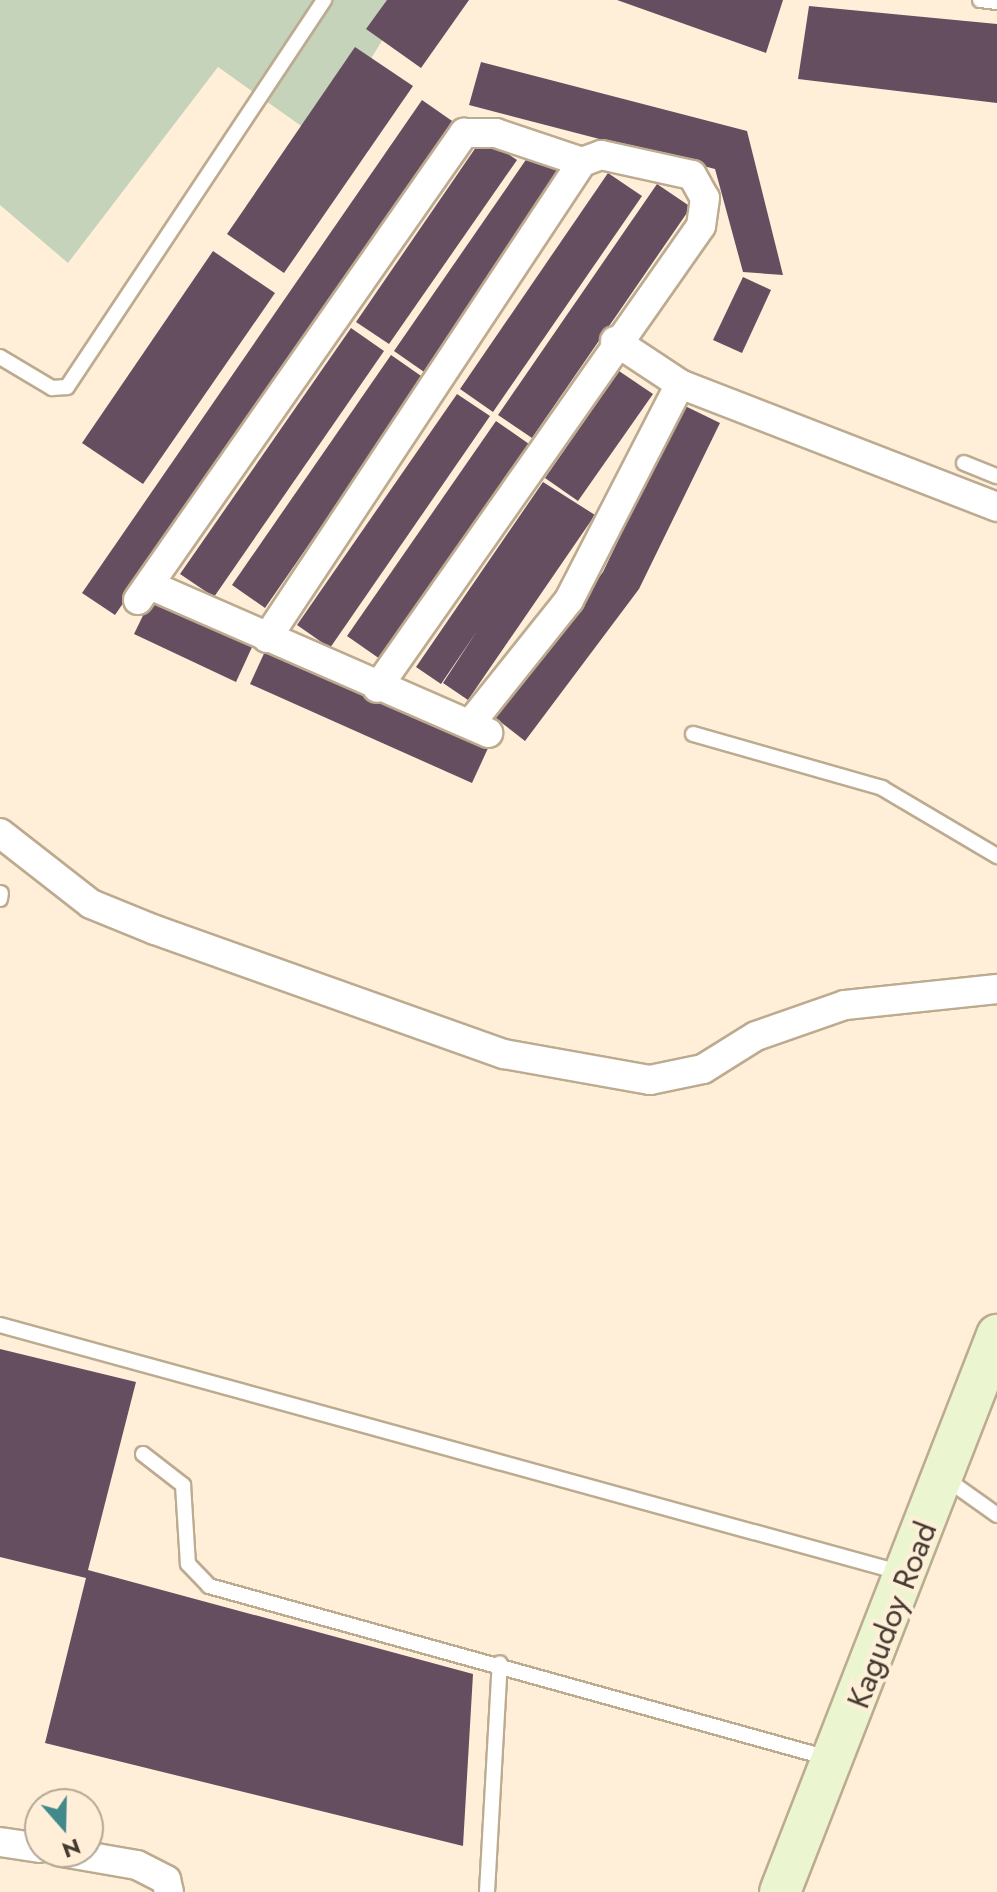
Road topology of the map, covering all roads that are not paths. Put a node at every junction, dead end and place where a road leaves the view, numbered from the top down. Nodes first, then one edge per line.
1 (324, 0) edge
2 (980, 0) edge
3 (997, 2) edge
4 (582, 162) junction
5 (615, 341) junction
6 (0, 357) edge
7 (680, 384) junction
8 (964, 463) dead end
9 (997, 476) edge
10 (997, 507) edge
11 (267, 638) junction
12 (377, 688) junction
13 (693, 734) dead end
14 (0, 833) edge
15 (997, 856) edge
16 (997, 989) edge
17 (0, 1325) edge
18 (997, 1335) edge
19 (984, 1403) edge
20 (143, 1454) dead end
21 (944, 1477) junction
22 (997, 1515) edge
23 (907, 1574) junction
24 (500, 1663) junction
25 (837, 1761) junction
26 (0, 1842) edge
27 (24, 1846) edge
28 (104, 1859) edge
29 (169, 1892) edge
30 (487, 1892) edge
31 (780, 1892) edge

1 - 6 lane
2 - 3 lane
4 - 5 street
4 - 11 street
4 - 11 street
5 - 7 street
5 - 12 street
7 - 10 street
7 - 12 street
8 - 9 lane
11 - 12 street
13 - 15 lane
14 - 16 street
17 - 23 lane
18 - 19 street, Kagudoy Road
19 - 21 street, Kagudoy Road
20 - 24 lane
21 - 22 lane
21 - 23 street, Kagudoy Road
23 - 25 street, Kagudoy Road
24 - 25 lane
24 - 30 lane
25 - 31 street, Kagudoy Road
26 - 27 street
28 - 29 street

